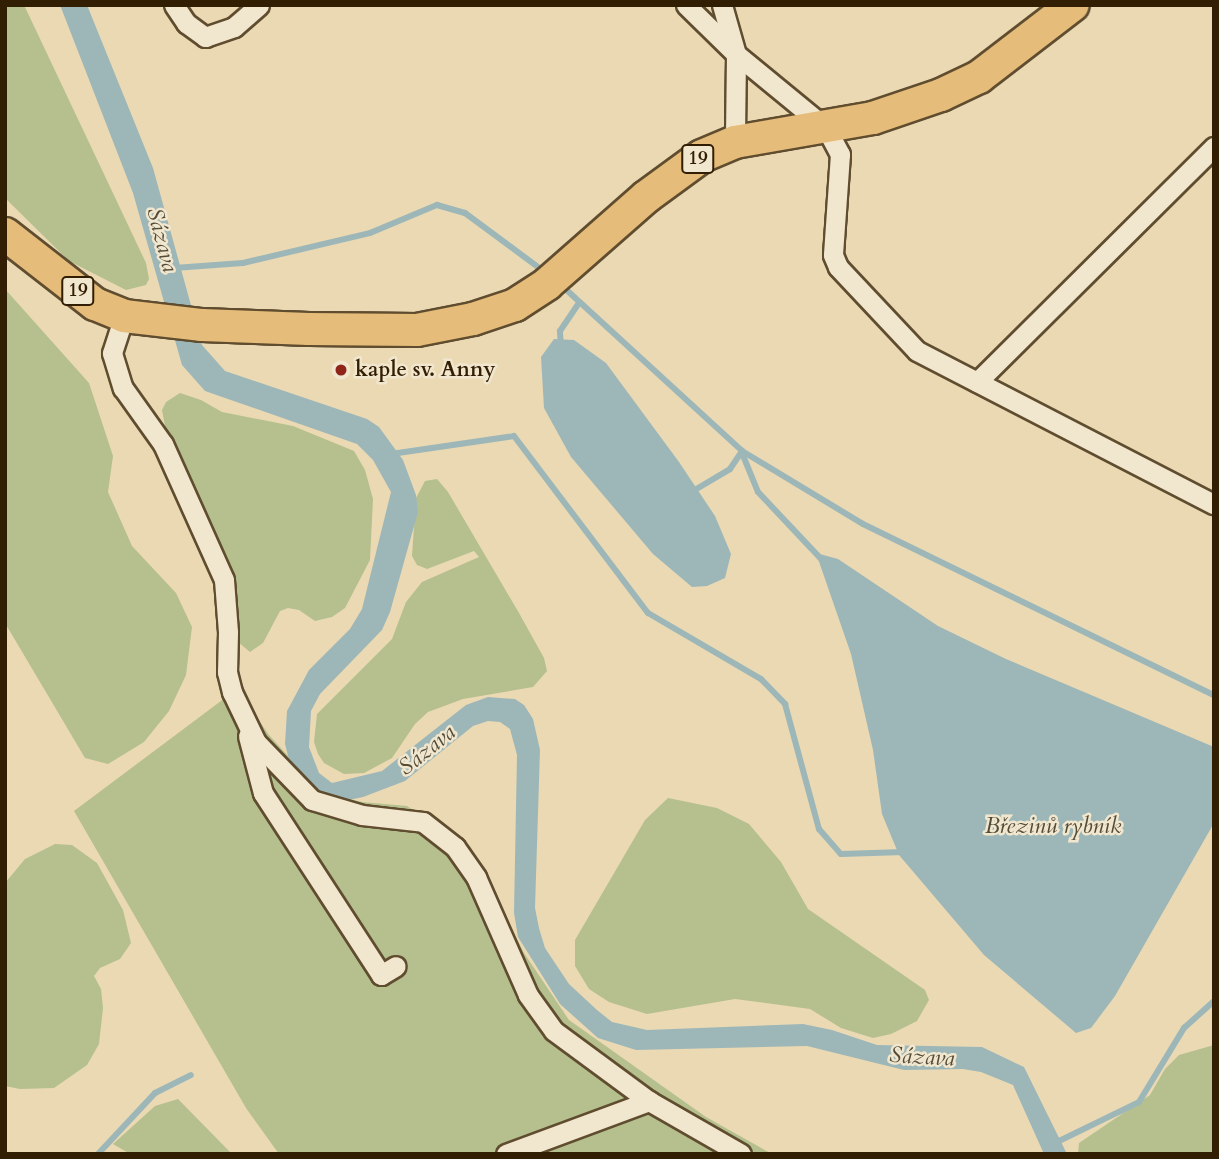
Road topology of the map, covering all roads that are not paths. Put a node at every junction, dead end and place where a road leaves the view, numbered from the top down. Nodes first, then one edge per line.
1 (174, 5) edge
2 (259, 5) edge
3 (686, 5) edge
4 (722, 5) edge
5 (1073, 5) edge
6 (736, 54) junction
7 (826, 128) junction
8 (735, 142) junction
9 (1214, 147) edge
10 (5, 234) edge
11 (124, 316) junction
12 (977, 382) junction
13 (1214, 504) edge
14 (245, 721) junction
15 (396, 966) dead end
16 (649, 1101) junction
17 (506, 1154) edge
18 (741, 1154) edge

1 - 2 street
3 - 6 street
4 - 6 street
5 - 7 main road, 19
6 - 7 street
6 - 8 street
7 - 8 main road, 19
7 - 12 street
8 - 11 main road, 19
9 - 12 street
10 - 11 main road, 19
11 - 14 street
12 - 13 street
14 - 15 street
14 - 16 street
16 - 17 street
16 - 18 street

